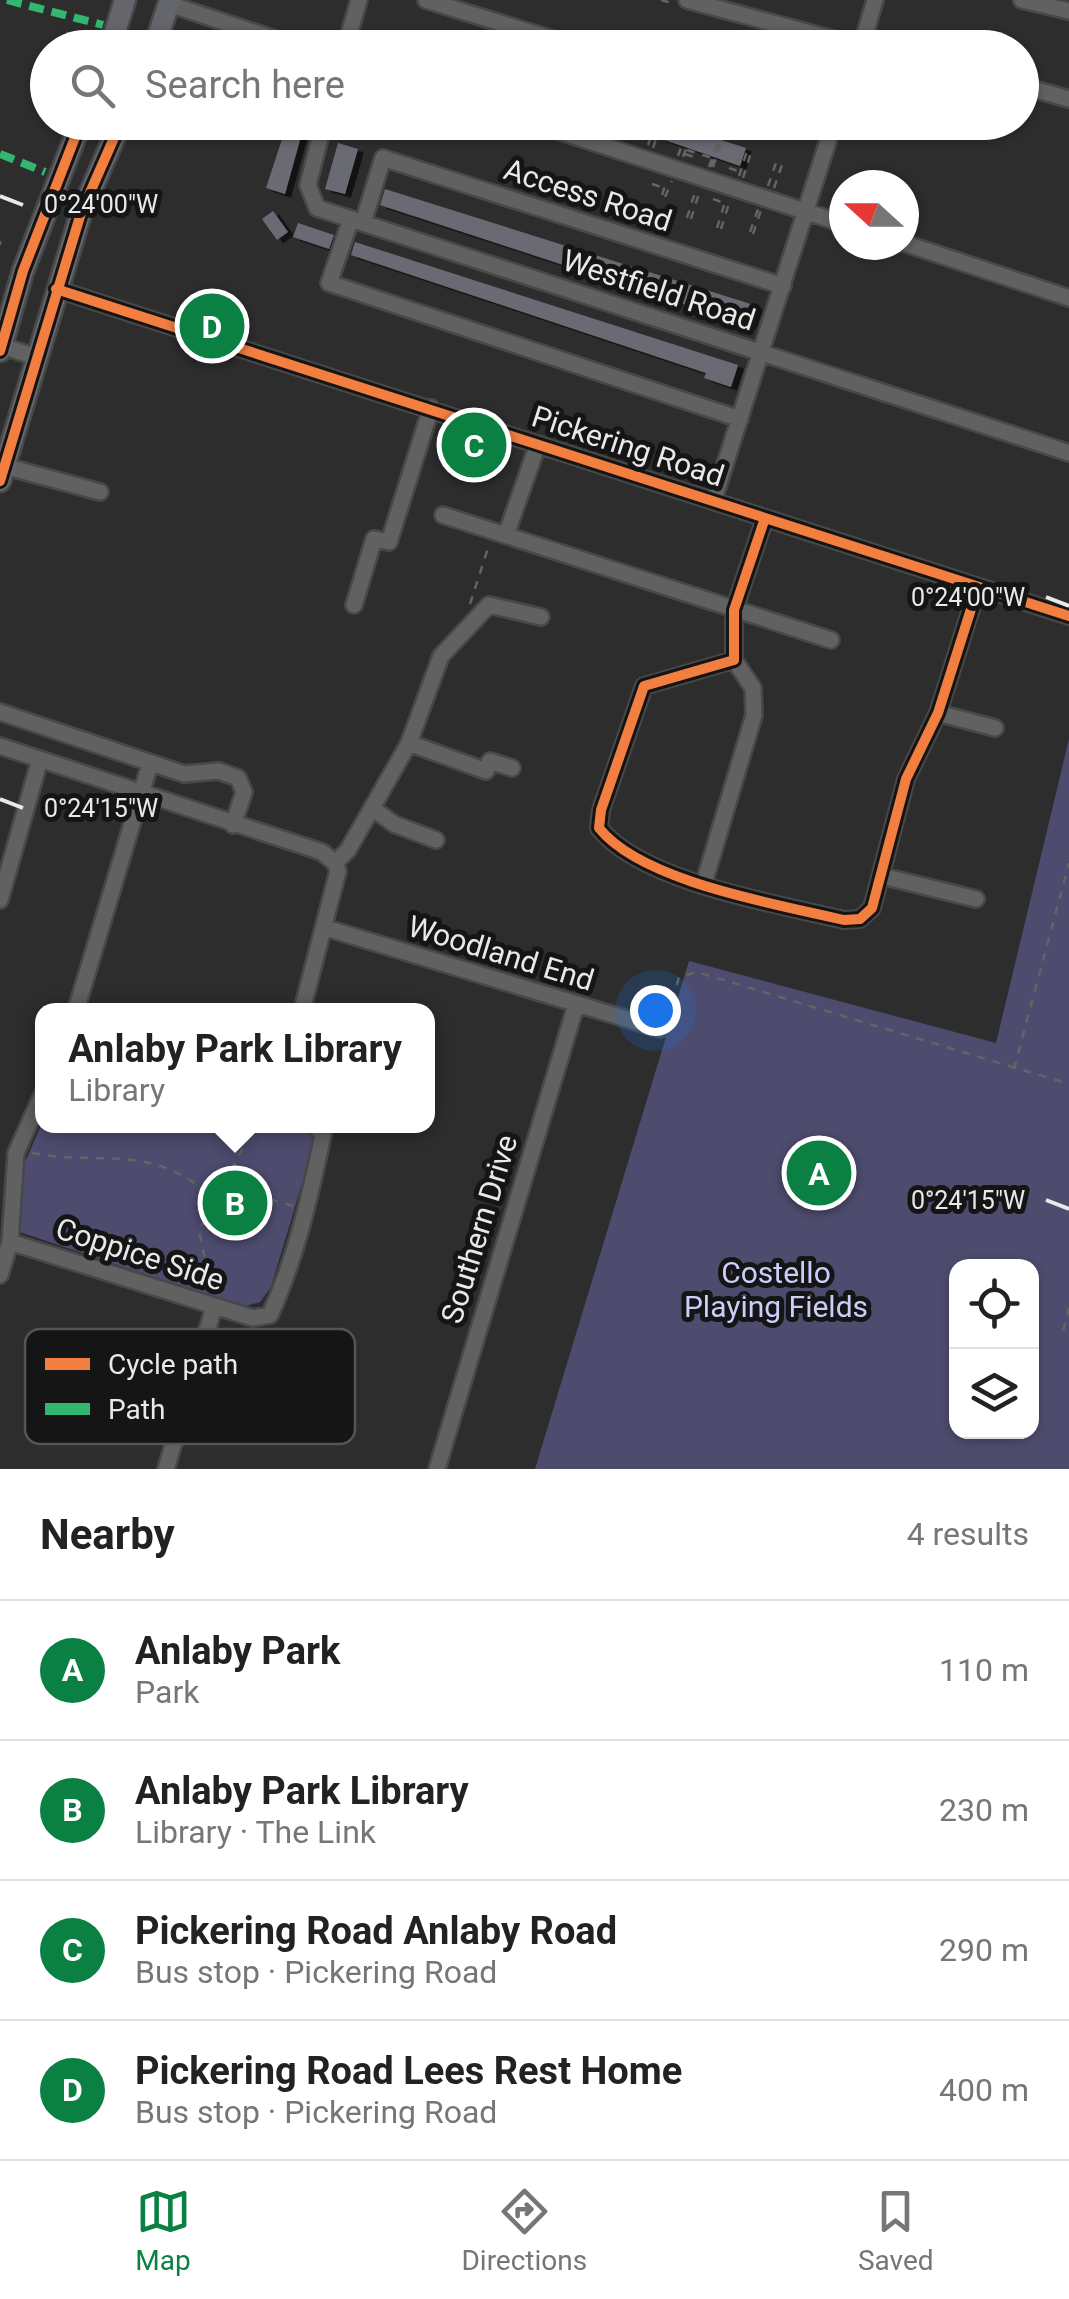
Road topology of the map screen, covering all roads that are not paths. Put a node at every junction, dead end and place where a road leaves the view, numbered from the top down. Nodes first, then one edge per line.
1 (125, 0) edge
2 (359, 0) edge
3 (426, 0) edge
4 (686, 0) edge
5 (875, 0) edge
6 (1022, 0) edge
7 (170, 2) edge
8 (1069, 11) edge
9 (116, 30) edge
10 (160, 30) edge
11 (250, 30) edge
12 (350, 30) edge
13 (523, 30) edge
14 (799, 30) edge
15 (867, 30) edge
16 (1039, 91) edge
17 (1069, 99) edge
18 (74, 140) edge
19 (113, 140) edge
20 (319, 140) edge
21 (587, 140) edge
22 (829, 140) edge
23 (48, 202) junction
24 (807, 212) junction
25 (82, 213) junction
26 (829, 219) edge
27 (357, 221) junction
28 (919, 248) edge
29 (782, 286) junction
30 (56, 289) junction
31 (1069, 298) edge
32 (1, 343) edge
33 (762, 352) junction
34 (36, 358) junction
35 (431, 408) junction
36 (740, 418) junction
37 (538, 444) junction
38 (1069, 453) edge
39 (1, 476) edge
40 (100, 492) dead end
41 (714, 499) junction
42 (443, 515) dead end
43 (765, 518) junction
44 (506, 535) junction
45 (978, 587) junction
46 (354, 605) dead end
47 (734, 610) junction
48 (1069, 616) edge
49 (541, 618) dead end
50 (831, 640) dead end
51 (734, 660) junction
52 (0, 712) edge
53 (938, 714) junction
54 (995, 728) dead end
55 (409, 743) junction
56 (0, 746) edge
57 (40, 759) junction
58 (150, 764) junction
59 (512, 768) dead end
60 (138, 793) junction
61 (372, 808) junction
62 (234, 825) junction
63 (436, 840) dead end
64 (336, 863) junction
65 (882, 876) junction
66 (704, 884) junction
67 (976, 899) dead end
68 (0, 900) edge
69 (326, 928) junction
70 (78, 1003) edge
71 (304, 1003) edge
72 (576, 1005) junction
73 (660, 1029) road end
74 (35, 1110) edge
75 (321, 1133) edge
76 (14, 1155) edge
77 (10, 1242) junction
78 (0, 1275) edge
79 (214, 1306) junction
80 (207, 1329) edge
81 (173, 1444) edge
82 (166, 1469) edge
83 (437, 1469) edge

1 - 9 main road
2 - 12 street
3 - 13 street
4 - 14 street
5 - 15 street
6 - 8 street
7 - 10 main road
7 - 11 street
16 - 17 street
18 - 23 main road
19 - 25 main road
20 - 27 street, Westfield Road
21 - 24 street
22 - 24 street
23 - 25 street
23 - 32 main road
24 - 26 street
24 - 29 street
25 - 30 main road
27 - 29 street, Access Road
27 - 33 street, Westfield Road
27 - 36 street
28 - 31 street
29 - 33 street
30 - 34 main road
30 - 35 street, Pickering Road
32 - 34 street
33 - 36 street
33 - 38 street, Westfield Road
34 - 39 main road
35 - 37 street, Pickering Road
35 - 46 street
36 - 41 street
37 - 41 street, Pickering Road
37 - 44 street
39 - 40 street
41 - 43 street, Pickering Road
42 - 44 street
43 - 45 street, Pickering Road
43 - 47 street
44 - 47 street
45 - 48 street, Pickering Road
45 - 53 street
47 - 50 street
47 - 51 street
49 - 55 street
51 - 66 street
51 - 66 street
52 - 58 street
53 - 54 street
53 - 65 street
55 - 59 street
55 - 61 street
56 - 57 street
57 - 60 street
57 - 68 street
58 - 60 street
58 - 62 street
60 - 62 street
60 - 70 street
61 - 63 street
61 - 64 street
62 - 64 street
64 - 69 street
65 - 66 street
65 - 67 street
69 - 71 street
69 - 72 street, Woodland End
72 - 73 street, Woodland End
72 - 83 street, Southern Drive
74 - 76 street
75 - 79 street, Coppice Side
76 - 77 street
77 - 78 street
77 - 79 street, Coppice Side
79 - 80 street
81 - 82 street

